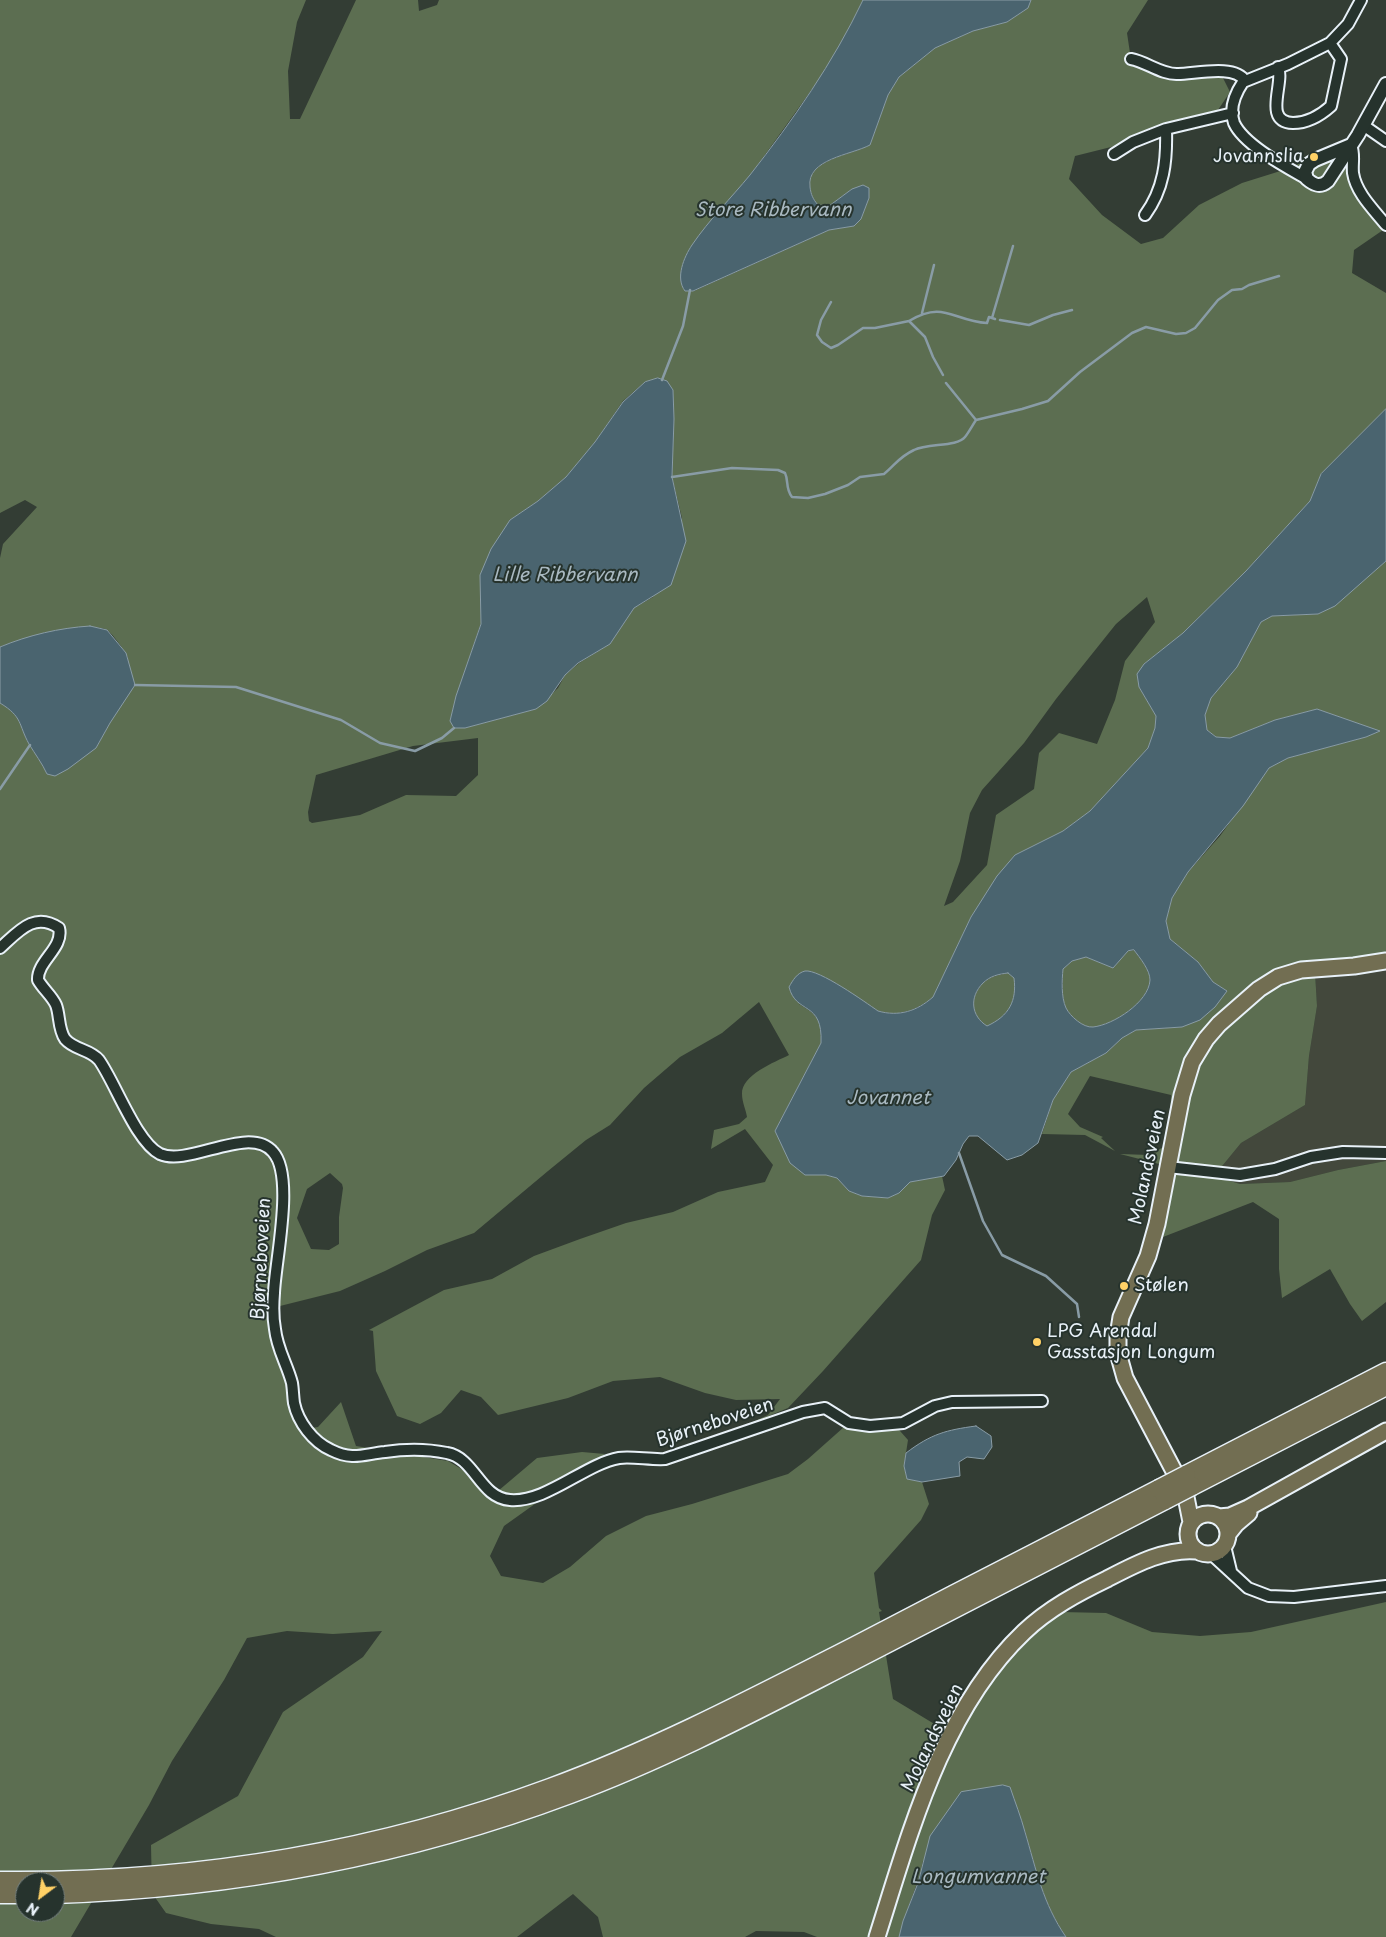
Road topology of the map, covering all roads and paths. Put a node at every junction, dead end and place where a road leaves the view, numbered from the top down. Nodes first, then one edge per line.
1 (1361, 0) edge
2 (1330, 43) junction
3 (1131, 59) dead end
4 (1278, 67) junction
5 (1245, 81) junction
6 (1386, 84) edge
7 (1233, 112) junction
8 (1363, 125) junction
9 (1166, 130) junction
10 (1386, 141) edge
11 (1351, 145) junction
12 (1114, 154) dead end
13 (1307, 179) junction
14 (1145, 215) dead end
15 (1386, 225) edge
16 (0, 948) edge
17 (1386, 961) edge
18 (1386, 1153) edge
19 (1168, 1167) junction
20 (1386, 1372) edge
21 (1386, 1386) edge
22 (1042, 1401) dead end
23 (1386, 1431) edge
24 (1386, 1437) edge
25 (1188, 1484) junction
26 (1162, 1494) junction
27 (1213, 1515) junction
28 (1189, 1527) junction
29 (1226, 1540) junction
30 (1204, 1553) junction
31 (1159, 1555) junction
32 (1232, 1571) junction
33 (1386, 1586) edge
34 (0, 1882) edge
35 (65, 1893) edge
36 (0, 1894) edge
37 (15, 1894) edge
38 (877, 1937) edge

1 - 2 street
2 - 4 street
2 - 4 street
3 - 5 street
4 - 5 street
5 - 7 street
6 - 8 street
7 - 9 street
7 - 13 street
8 - 10 street
8 - 11 street
9 - 12 street
9 - 14 street
11 - 13 street
11 - 13 street
11 - 15 street
16 - 22 street, Bjørneboveien
17 - 19 main road, Molandsveien
18 - 19 street
19 - 25 main road, Molandsveien
20 - 25 highway
21 - 25 highway
23 - 27 main road
24 - 29 main road
25 - 26 highway, bridge
25 - 27 main road, Molandsveien
25 - 28 main road, Molandsveien
26 - 34 highway
26 - 35 highway
27 - 28 main road
27 - 29 main road
28 - 30 main road
28 - 31 main road, Molandsveien
29 - 30 main road
29 - 32 street
30 - 31 main road, Molandsveien
30 - 32 street
31 - 38 main road, Molandsveien
32 - 33 street
36 - 37 highway

